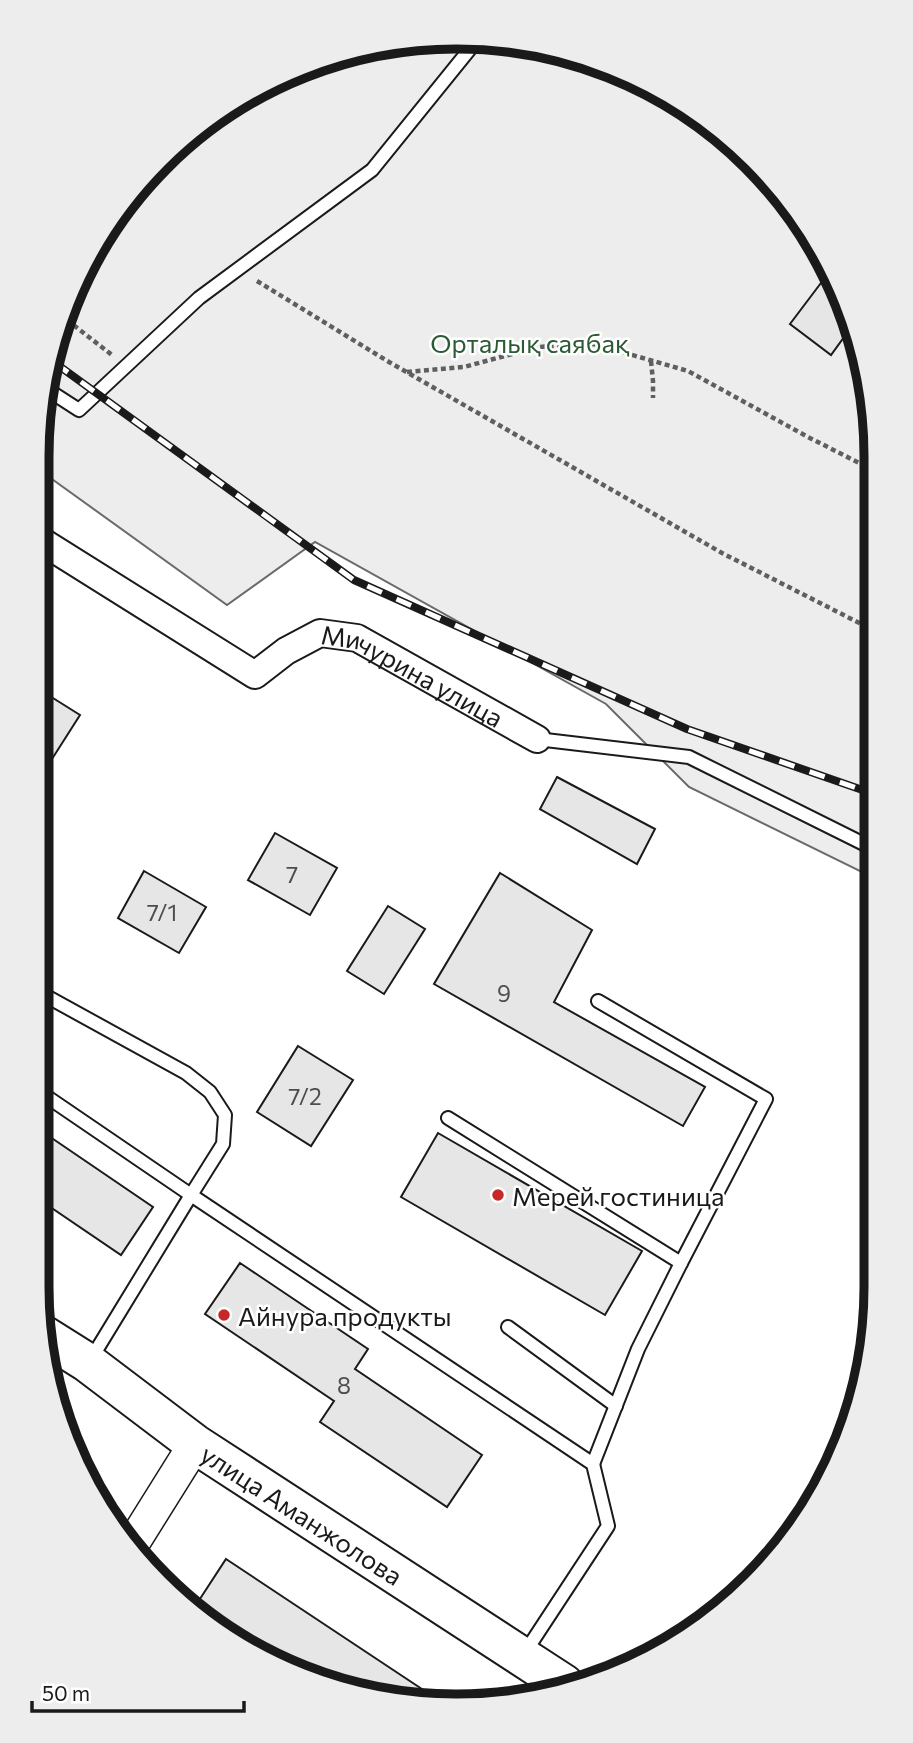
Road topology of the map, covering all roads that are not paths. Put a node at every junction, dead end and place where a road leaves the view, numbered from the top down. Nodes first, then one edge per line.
1 (469, 49) edge
2 (54, 394) edge
3 (49, 546) edge
4 (537, 738) joint
5 (864, 844) edge
6 (49, 999) edge
7 (598, 1001) dead end
8 (49, 1098) edge
9 (448, 1118) dead end
10 (191, 1195) junction
11 (681, 1263) junction
12 (508, 1327) dead end
13 (52, 1340) edge
14 (88, 1363) junction
15 (616, 1406) junction
16 (195, 1444) junction
17 (593, 1464) junction
18 (136, 1538) edge
19 (522, 1657) junction
20 (559, 1681) edge

1 - 2 lane
3 - 4 street, Мичурина улица
4 - 5 lane
6 - 10 lane
7 - 11 lane
8 - 10 lane
9 - 11 lane
10 - 14 lane
10 - 17 lane
11 - 15 lane
12 - 15 lane
13 - 14 main road, улица Аманжолова
14 - 16 main road, улица Аманжолова
15 - 17 lane
16 - 18 street
16 - 19 main road, улица Аманжолова
17 - 19 lane
19 - 20 main road, улица Аманжолова

